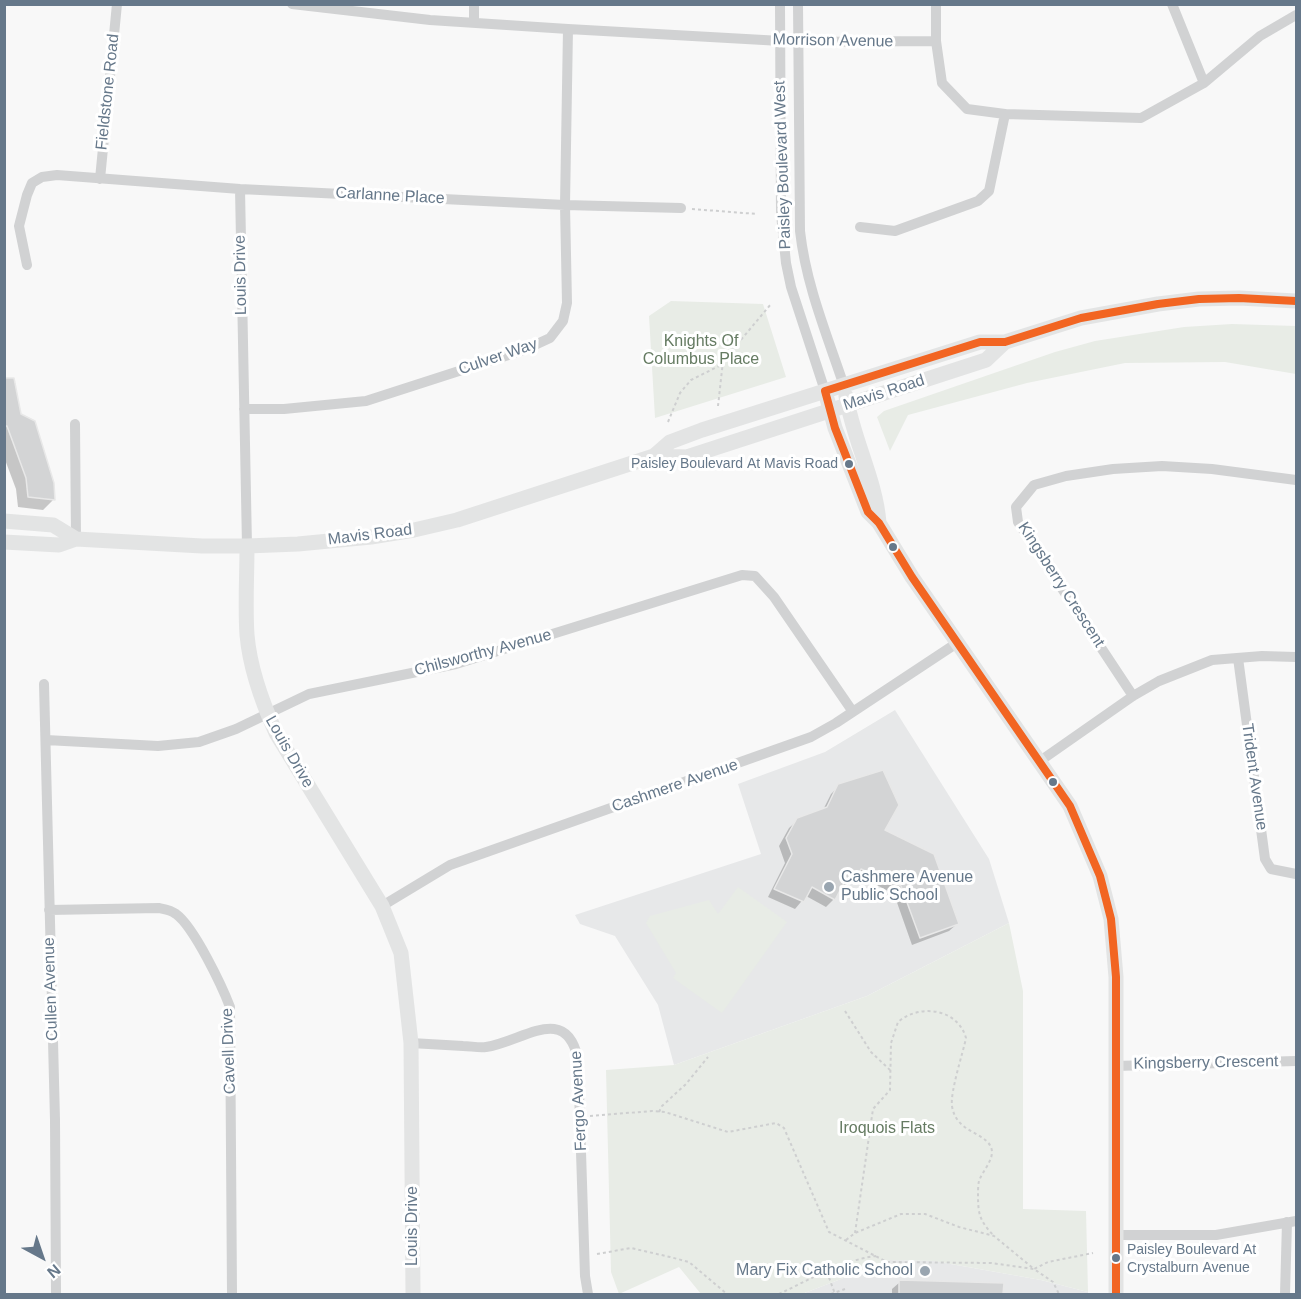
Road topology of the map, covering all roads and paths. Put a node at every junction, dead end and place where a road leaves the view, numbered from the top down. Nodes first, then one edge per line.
1 (117, 4) edge
2 (292, 4) edge
3 (474, 4) edge
4 (780, 4) edge
5 (798, 4) edge
6 (936, 4) edge
7 (1172, 4) edge
8 (299, 5) edge
9 (1296, 15) edge
10 (474, 23) junction
11 (568, 29) junction
12 (780, 40) junction
13 (799, 42) junction
14 (936, 42) junction
15 (1204, 83) junction
16 (1005, 114) junction
17 (100, 179) junction
18 (240, 189) junction
19 (566, 205) junction
20 (681, 208) joint
21 (757, 214) dead end
22 (860, 227) dead end
23 (27, 265) dead end
24 (1296, 301) edge
25 (771, 304) dead end
26 (1005, 342) junction
27 (723, 360) junction
28 (844, 386) junction
29 (825, 391) junction
30 (848, 405) junction
31 (718, 406) dead end
32 (244, 409) junction
33 (831, 411) junction
34 (668, 422) dead end
35 (75, 424) dead end
36 (654, 456) junction
37 (1296, 480) edge
38 (4, 521) edge
39 (879, 523) junction
40 (75, 538) junction
41 (4, 542) edge
42 (247, 546) junction
43 (957, 643) junction
44 (1296, 657) edge
45 (1238, 658) junction
46 (44, 684) dead end
47 (1132, 696) junction
48 (853, 712) junction
49 (267, 713) junction
50 (46, 740) junction
51 (1040, 761) junction
52 (1296, 874) edge
53 (382, 906) junction
54 (49, 910) junction
55 (845, 1011) dead end
56 (411, 1043) junction
57 (708, 1057) dead end
58 (1296, 1061) edge
59 (1115, 1066) junction
60 (890, 1070) junction
61 (659, 1112) junction
62 (581, 1116) junction
63 (1292, 1221) edge
64 (855, 1233) junction
65 (1116, 1235) junction
66 (994, 1236) junction
67 (846, 1240) junction
68 (1093, 1253) dead end
69 (876, 1256) junction
70 (585, 1257) junction
71 (1034, 1269) junction
72 (827, 1272) junction
73 (845, 1289) dead end
74 (56, 1294) edge
75 (232, 1294) edge
76 (413, 1294) edge
77 (588, 1294) edge
78 (727, 1294) edge
79 (779, 1294) edge
80 (833, 1294) edge
81 (1059, 1294) edge
82 (1116, 1294) edge
83 (1285, 1294) edge

1 - 17 street, Fieldstone Road
2 - 8 street, Morrison Avenue
3 - 10 street
4 - 12 street, Paisley Boulevard West
5 - 13 street, Paisley Boulevard West
6 - 14 street
7 - 15 street
8 - 10 street, Morrison Avenue
9 - 15 street
10 - 11 street, Morrison Avenue
11 - 12 street, Morrison Avenue
11 - 19 street, Culver Way
12 - 13 street, Morrison Avenue
12 - 29 street, Paisley Boulevard West
13 - 14 street, Morrison Avenue
13 - 28 street, Paisley Boulevard West
14 - 16 street
15 - 16 street
16 - 22 street
17 - 18 street, Carlanne Place
17 - 23 street, Carlanne Place
18 - 19 street, Carlanne Place
18 - 32 street, Louis Drive
19 - 20 street, Carlanne Place
19 - 32 street, Culver Way
20 - 21 path
24 - 26 street, Mavis Road
25 - 27 path
26 - 28 street, Mavis Road
26 - 30 street, Mavis Road
27 - 31 path
27 - 34 path
28 - 29 street, Mavis Road
28 - 30 street, Paisley Boulevard West
29 - 33 street, Paisley Boulevard West
29 - 36 street, Mavis Road
30 - 33 street, Mavis Road
30 - 39 street, Paisley Boulevard West
32 - 42 street, Louis Drive
33 - 36 street, Mavis Road
33 - 39 street, Paisley Boulevard West
35 - 40 street
36 - 42 street, Mavis Road
37 - 47 street, Kingsberry Crescent
38 - 40 street, Mavis Road
39 - 43 street, Paisley Boulevard West
40 - 41 street, Mavis Road
40 - 42 street, Mavis Road
42 - 49 street, Louis Drive
43 - 48 street, Cashmere Avenue
43 - 51 street, Paisley Boulevard West
44 - 45 street
45 - 47 street
45 - 52 street, Trident Avenue
46 - 50 street, Cullen Avenue
47 - 51 street
48 - 49 street, Chilsworthy Avenue
48 - 53 street, Cashmere Avenue
49 - 50 street, Chilsworthy Avenue
49 - 53 street, Louis Drive
50 - 54 street, Cullen Avenue
51 - 59 street, Paisley Boulevard West
53 - 56 street, Louis Drive
54 - 74 street, Cullen Avenue
54 - 75 street, Cavell Drive
55 - 60 path
56 - 62 street, Fergo Avenue
56 - 76 street, Louis Drive
57 - 61 path
58 - 59 street, Kingsberry Crescent
59 - 65 street, Paisley Boulevard West
60 - 64 path
60 - 66 path
61 - 62 path
61 - 67 path
62 - 70 street, Fergo Avenue
63 - 65 street
63 - 83 street
64 - 66 path
64 - 67 path
65 - 82 street, Paisley Boulevard West
66 - 71 path
67 - 69 path
68 - 71 path
69 - 71 path
69 - 72 path
70 - 77 street, Fergo Avenue
70 - 78 path
71 - 81 path
72 - 79 path
72 - 80 path
73 - 80 path

